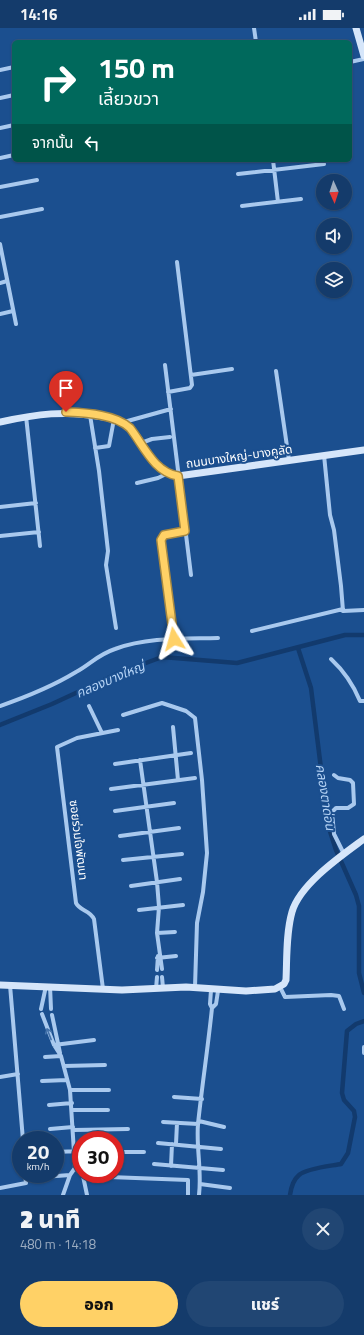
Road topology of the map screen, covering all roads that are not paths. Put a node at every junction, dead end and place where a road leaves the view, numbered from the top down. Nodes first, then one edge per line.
1 (254, 28) edge
2 (356, 28) edge
3 (256, 40) edge
4 (364, 56) edge
5 (364, 59) edge
6 (352, 62) edge
7 (12, 67) edge
8 (0, 70) edge
9 (12, 95) edge
10 (0, 98) edge
11 (12, 125) edge
12 (0, 128) edge
13 (12, 155) edge
14 (0, 158) edge
15 (272, 162) edge
16 (324, 164) dead end
17 (274, 170) junction
18 (238, 174) dead end
19 (37, 180) dead end
20 (0, 187) edge
21 (301, 199) dead end
22 (278, 202) junction
23 (242, 206) dead end
24 (42, 209) dead end
25 (0, 217) edge
26 (0, 244) edge
27 (0, 250) edge
28 (177, 262) dead end
29 (7, 282) junction
30 (0, 283) edge
31 (13, 311) junction
32 (0, 314) edge
33 (16, 324) dead end
34 (165, 365) dead end
35 (232, 369) dead end
36 (276, 372) dead end
37 (191, 375) junction
38 (168, 392) junction
39 (171, 408) junction
40 (90, 414) junction
41 (26, 416) junction
42 (114, 419) junction
43 (0, 422) edge
44 (124, 422) junction
45 (170, 437) dead end
46 (141, 443) junction
47 (95, 448) junction
48 (364, 450) edge
49 (324, 454) junction
50 (289, 460) junction
51 (168, 473) junction
52 (178, 476) junction
53 (137, 483) dead end
54 (36, 503) junction
55 (0, 507) edge
56 (185, 531) junction
57 (39, 532) junction
58 (0, 536) edge
59 (40, 546) dead end
60 (191, 575) dead end
61 (343, 609) junction
62 (364, 610) edge
63 (116, 628) dead end
64 (252, 631) dead end
65 (218, 638) dead end
66 (174, 639) junction
67 (331, 659) dead end
68 (364, 701) edge
69 (0, 706) edge
70 (89, 706) dead end
71 (123, 715) dead end
72 (173, 727) dead end
73 (118, 730) dead end
74 (102, 733) junction
75 (191, 753) dead end
76 (174, 754) junction
77 (140, 760) junction
78 (115, 764) dead end
79 (334, 774) dead end
80 (195, 778) dead end
81 (178, 780) junction
82 (144, 784) junction
83 (111, 789) dead end
84 (174, 803) dead end
85 (147, 806) junction
86 (115, 812) dead end
87 (179, 828) dead end
88 (150, 832) junction
89 (120, 836) dead end
90 (364, 839) edge
91 (182, 854) dead end
92 (343, 854) junction
93 (154, 857) junction
94 (123, 860) dead end
95 (180, 879) dead end
96 (157, 882) junction
97 (131, 886) dead end
98 (183, 905) dead end
99 (159, 907) junction
100 (139, 910) dead end
101 (175, 932) dead end
102 (157, 933) junction
103 (176, 956) dead end
104 (159, 958) junction
105 (162, 969) dead end
106 (157, 970) dead end
107 (157, 977) dead end
108 (162, 978) dead end
109 (10, 984) junction
110 (0, 985) edge
111 (48, 986) junction
112 (195, 987) junction
113 (280, 987) junction
114 (103, 989) junction
115 (160, 989) junction
116 (214, 990) junction
117 (51, 1009) dead end
118 (344, 1009) dead end
119 (52, 1015) dead end
120 (94, 1040) dead end
121 (59, 1044) junction
122 (54, 1045) junction
123 (364, 1047) edge
124 (364, 1053) edge
125 (60, 1055) junction
126 (45, 1057) dead end
127 (105, 1065) dead end
128 (64, 1066) junction
129 (18, 1074) junction
130 (0, 1077) edge
131 (67, 1080) junction
132 (42, 1081) dead end
133 (70, 1090) junction
134 (109, 1090) dead end
135 (174, 1097) dead end
136 (202, 1099) junction
137 (72, 1103) junction
138 (49, 1105) dead end
139 (72, 1110) junction
140 (108, 1110) dead end
141 (163, 1122) dead end
142 (199, 1122) junction
143 (178, 1123) junction
144 (224, 1127) dead end
145 (50, 1129) dead end
146 (74, 1129) junction
147 (128, 1129) dead end
148 (22, 1131) edge
149 (158, 1143) dead end
150 (174, 1144) junction
151 (197, 1145) junction
152 (221, 1149) dead end
153 (124, 1152) edge
154 (144, 1152) dead end
155 (154, 1164) dead end
156 (171, 1166) junction
157 (200, 1168) junction
158 (222, 1170) dead end
159 (72, 1172) edge
160 (64, 1175) edge
161 (70, 1175) junction
162 (124, 1178) edge
163 (26, 1183) edge
164 (84, 1183) edge
165 (200, 1184) junction
166 (0, 1188) edge
167 (230, 1188) dead end
168 (63, 1195) edge
169 (87, 1195) edge
170 (188, 1195) edge
171 (199, 1195) edge

1 - 3 street
2 - 4 street
5 - 6 street
7 - 8 street
9 - 10 street
11 - 12 street
13 - 14 street
15 - 17 street
16 - 17 street
17 - 18 street
17 - 22 street
19 - 20 street
21 - 22 street
22 - 23 street
24 - 25 street
26 - 27 street
27 - 29 street
28 - 37 street
29 - 30 street
29 - 31 street
31 - 32 street
31 - 33 street
34 - 38 street
35 - 37 street
36 - 50 street
37 - 38 street
38 - 39 street
39 - 44 street
39 - 52 street
40 - 41 street
40 - 42 street
40 - 47 street
41 - 43 street
41 - 54 street
42 - 44 street
42 - 47 street
44 - 46 street, ถนนบางใหญ่-บางคูลัด
45 - 46 street
46 - 51 street, ถนนบางใหญ่-บางคูลัด
47 - 63 street
48 - 49 street, ถนนบางใหญ่-บางคูลัด
49 - 50 street, ถนนบางใหญ่-บางคูลัด
49 - 61 street
50 - 52 street, ถนนบางใหญ่-บางคูลัด
51 - 52 street, ถนนบางใหญ่-บางคูลัด
51 - 53 street
52 - 56 street
54 - 55 street
54 - 57 street
56 - 60 street
56 - 66 street
57 - 58 street
57 - 59 street
61 - 62 street
61 - 64 street
65 - 66 street
66 - 69 street
67 - 68 street
70 - 74 street
71 - 112 street
72 - 76 street
73 - 74 street, ซอยร่วมใจพัฒนา
74 - 114 street, ซอยร่วมใจพัฒนา
75 - 76 street
76 - 77 street
76 - 81 street
77 - 78 street
77 - 82 street
79 - 92 street
80 - 81 street
81 - 82 street
82 - 83 street
82 - 85 street
84 - 85 street
85 - 86 street
85 - 88 street
87 - 88 street
88 - 89 street
88 - 93 street
90 - 92 street
91 - 93 street
92 - 113 street
93 - 94 street
93 - 96 street
95 - 96 street
96 - 97 street
96 - 99 street
98 - 99 street
99 - 100 street
99 - 102 street
101 - 102 street
102 - 104 street
103 - 104 street
104 - 105 street
104 - 106 street
107 - 115 street
108 - 115 street
109 - 110 street
109 - 111 street
109 - 129 street
111 - 114 street
111 - 117 street
122 -> 111 street
112 - 115 street
112 - 116 street
113 - 116 street
113 - 118 street
114 - 115 street
116 - 136 street
119 - 121 street
120 - 121 street
121 - 122 street
121 - 125 street
122 - 125 street
123 - 124 street
125 - 126 street
125 - 128 street
127 - 128 street
128 - 131 street
129 - 130 street
129 - 148 street
131 - 132 street
131 - 133 street
133 - 134 street
133 - 137 street
135 - 136 street
136 - 142 street
137 - 138 street
137 - 139 street
139 - 140 street
139 - 146 street
141 - 143 street
142 - 143 street
142 - 144 street
142 - 151 street
143 - 150 street
145 - 146 street
146 - 147 street
149 - 150 street
150 - 151 street
150 - 156 street
151 - 152 street
151 - 157 street
153 - 154 street
155 - 156 street
156 - 157 street
157 - 158 street
157 - 165 street
159 - 161 street
160 - 161 street
161 - 168 street
162 - 170 street
163 - 166 street
164 - 169 street
165 - 167 street
165 - 171 street

